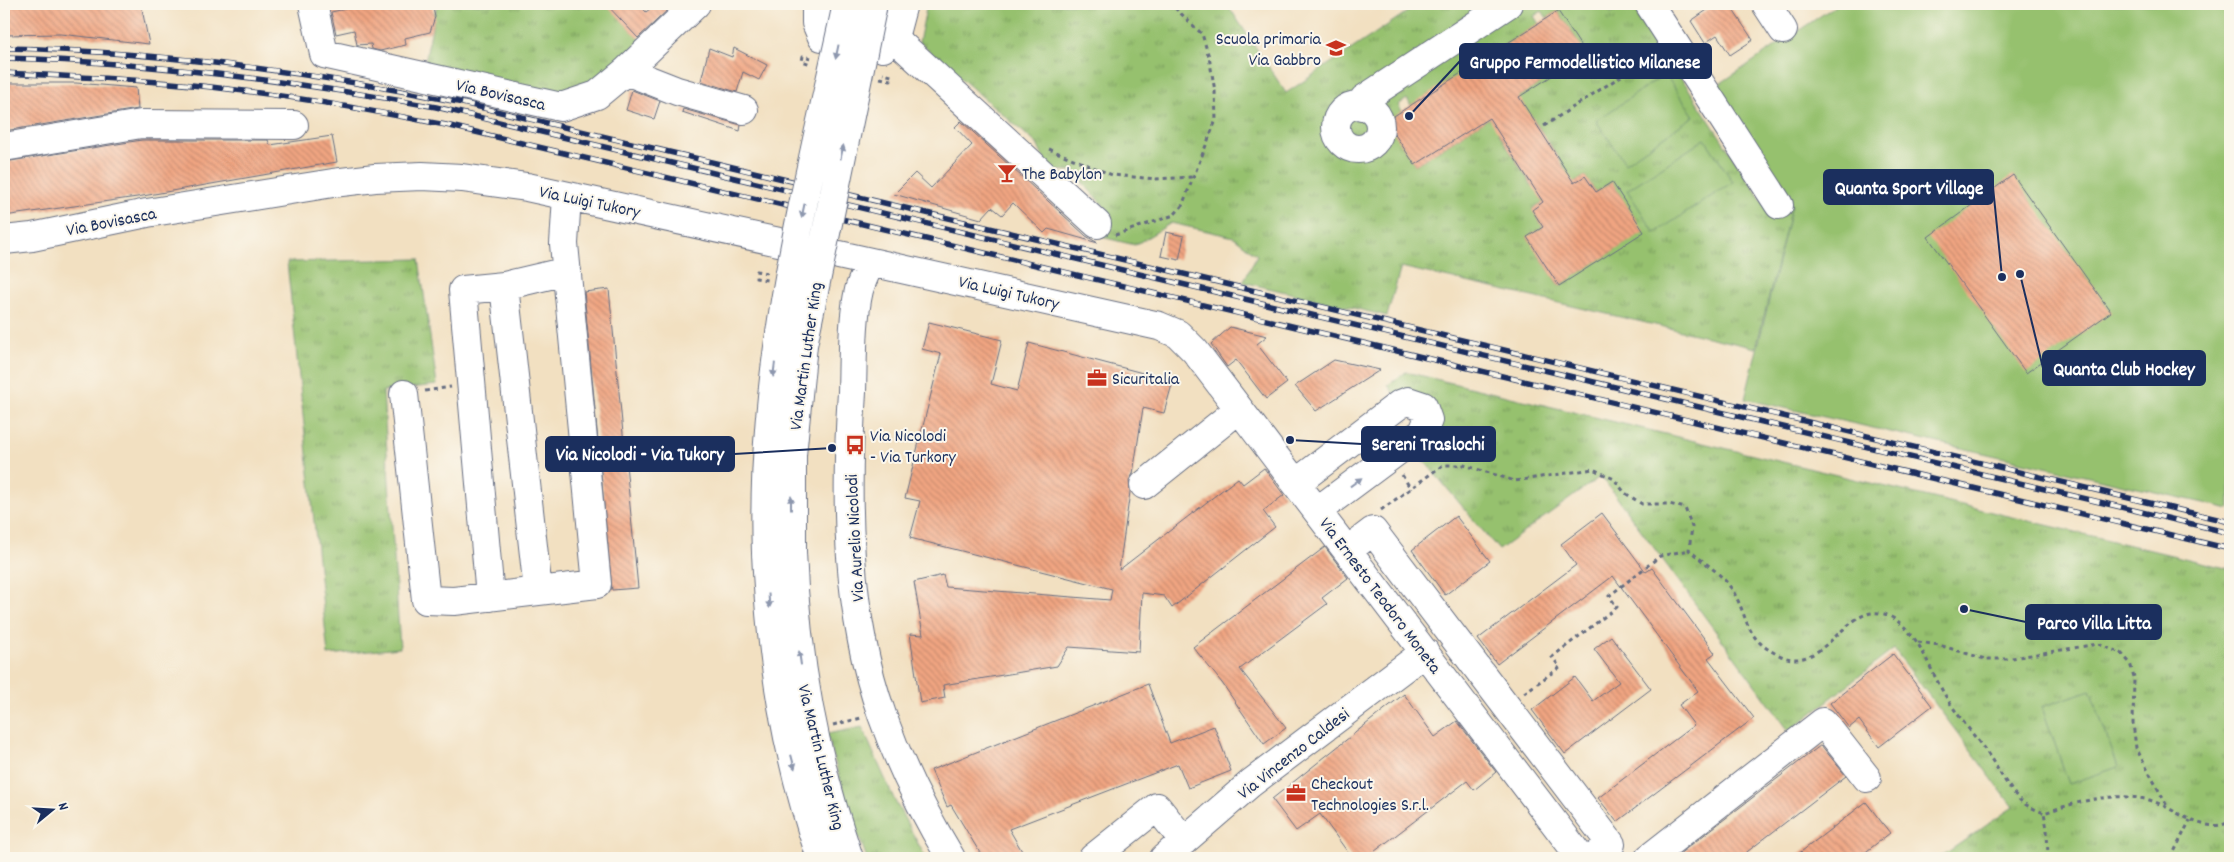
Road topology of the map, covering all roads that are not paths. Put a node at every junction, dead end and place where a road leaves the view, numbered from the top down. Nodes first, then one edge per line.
1 (313, 4) edge
2 (696, 4) edge
3 (816, 4) edge
4 (847, 4) edge
5 (873, 4) edge
6 (903, 4) edge
7 (1508, 4) edge
8 (1649, 4) edge
9 (1766, 4) edge
10 (1784, 30) dead end
11 (818, 48) road end
12 (626, 70) junction
13 (1362, 106) dead end
14 (744, 110) dead end
15 (294, 125) dead end
16 (4, 147) edge
17 (399, 177) joint
18 (567, 196) junction
19 (1779, 205) dead end
20 (1097, 224) road end
21 (32, 237) junction
22 (4, 240) edge
23 (779, 242) dead end
24 (4, 249) edge
25 (839, 255) dead end
26 (870, 262) junction
27 (567, 271) junction
28 (504, 286) junction
29 (1178, 334) joint
30 (404, 394) road end
31 (1239, 409) junction
32 (1296, 483) junction
33 (1144, 485) dead end
34 (1317, 511) junction
35 (1348, 550) junction
36 (779, 552) junction
37 (538, 591) junction
38 (490, 597) junction
39 (1425, 652) junction
40 (1867, 778) dead end
41 (1184, 841) junction
42 (821, 858) edge
43 (849, 858) edge
44 (951, 858) edge
45 (1093, 858) edge
46 (1164, 858) edge
47 (1581, 858) edge
48 (1593, 858) edge
49 (1649, 858) edge

1 - 12 street, Via Bovisasca
2 - 12 street, Via Bovisasca
3 - 11 street
4 -> 36 street, Via Martin Luther King, bridge
36 -> 5 street, Via Martin Luther King, bridge
6 - 20 street
7 - 13 street
8 - 19 street
9 - 10 street
12 - 14 street
15 - 16 street
17 - 18 street, Via Luigi Tukory
17 - 21 street, Via Bovisasca
18 - 23 street, Via Luigi Tukory
18 - 27 street
21 - 22 street, Via Bovisasca
21 - 24 street, Via Bovisasca
25 - 26 street, Via Luigi Tukory
26 - 29 street, Via Luigi Tukory
26 - 44 street, Via Aurelio Nicolodi
27 - 28 street
27 - 37 street
28 - 37 street
28 - 38 street
29 - 31 street, Via Ernesto Teodoro Moneta
30 - 38 street
31 - 32 street, Via Ernesto Teodoro Moneta
31 - 33 street
32 - 34 street, Via Ernesto Teodoro Moneta
34 -> 32 street
34 - 35 street, Via Ernesto Teodoro Moneta
35 - 39 street, Via Ernesto Teodoro Moneta
35 - 48 street
36 -> 42 street, Via Martin Luther King
43 -> 36 street, Via Martin Luther King
37 - 38 street
39 - 41 street, Via Vincenzo Caldesi
39 - 47 street, Via Ernesto Teodoro Moneta
40 - 49 street
41 - 45 street
41 - 46 street, Via Vincenzo Caldesi

